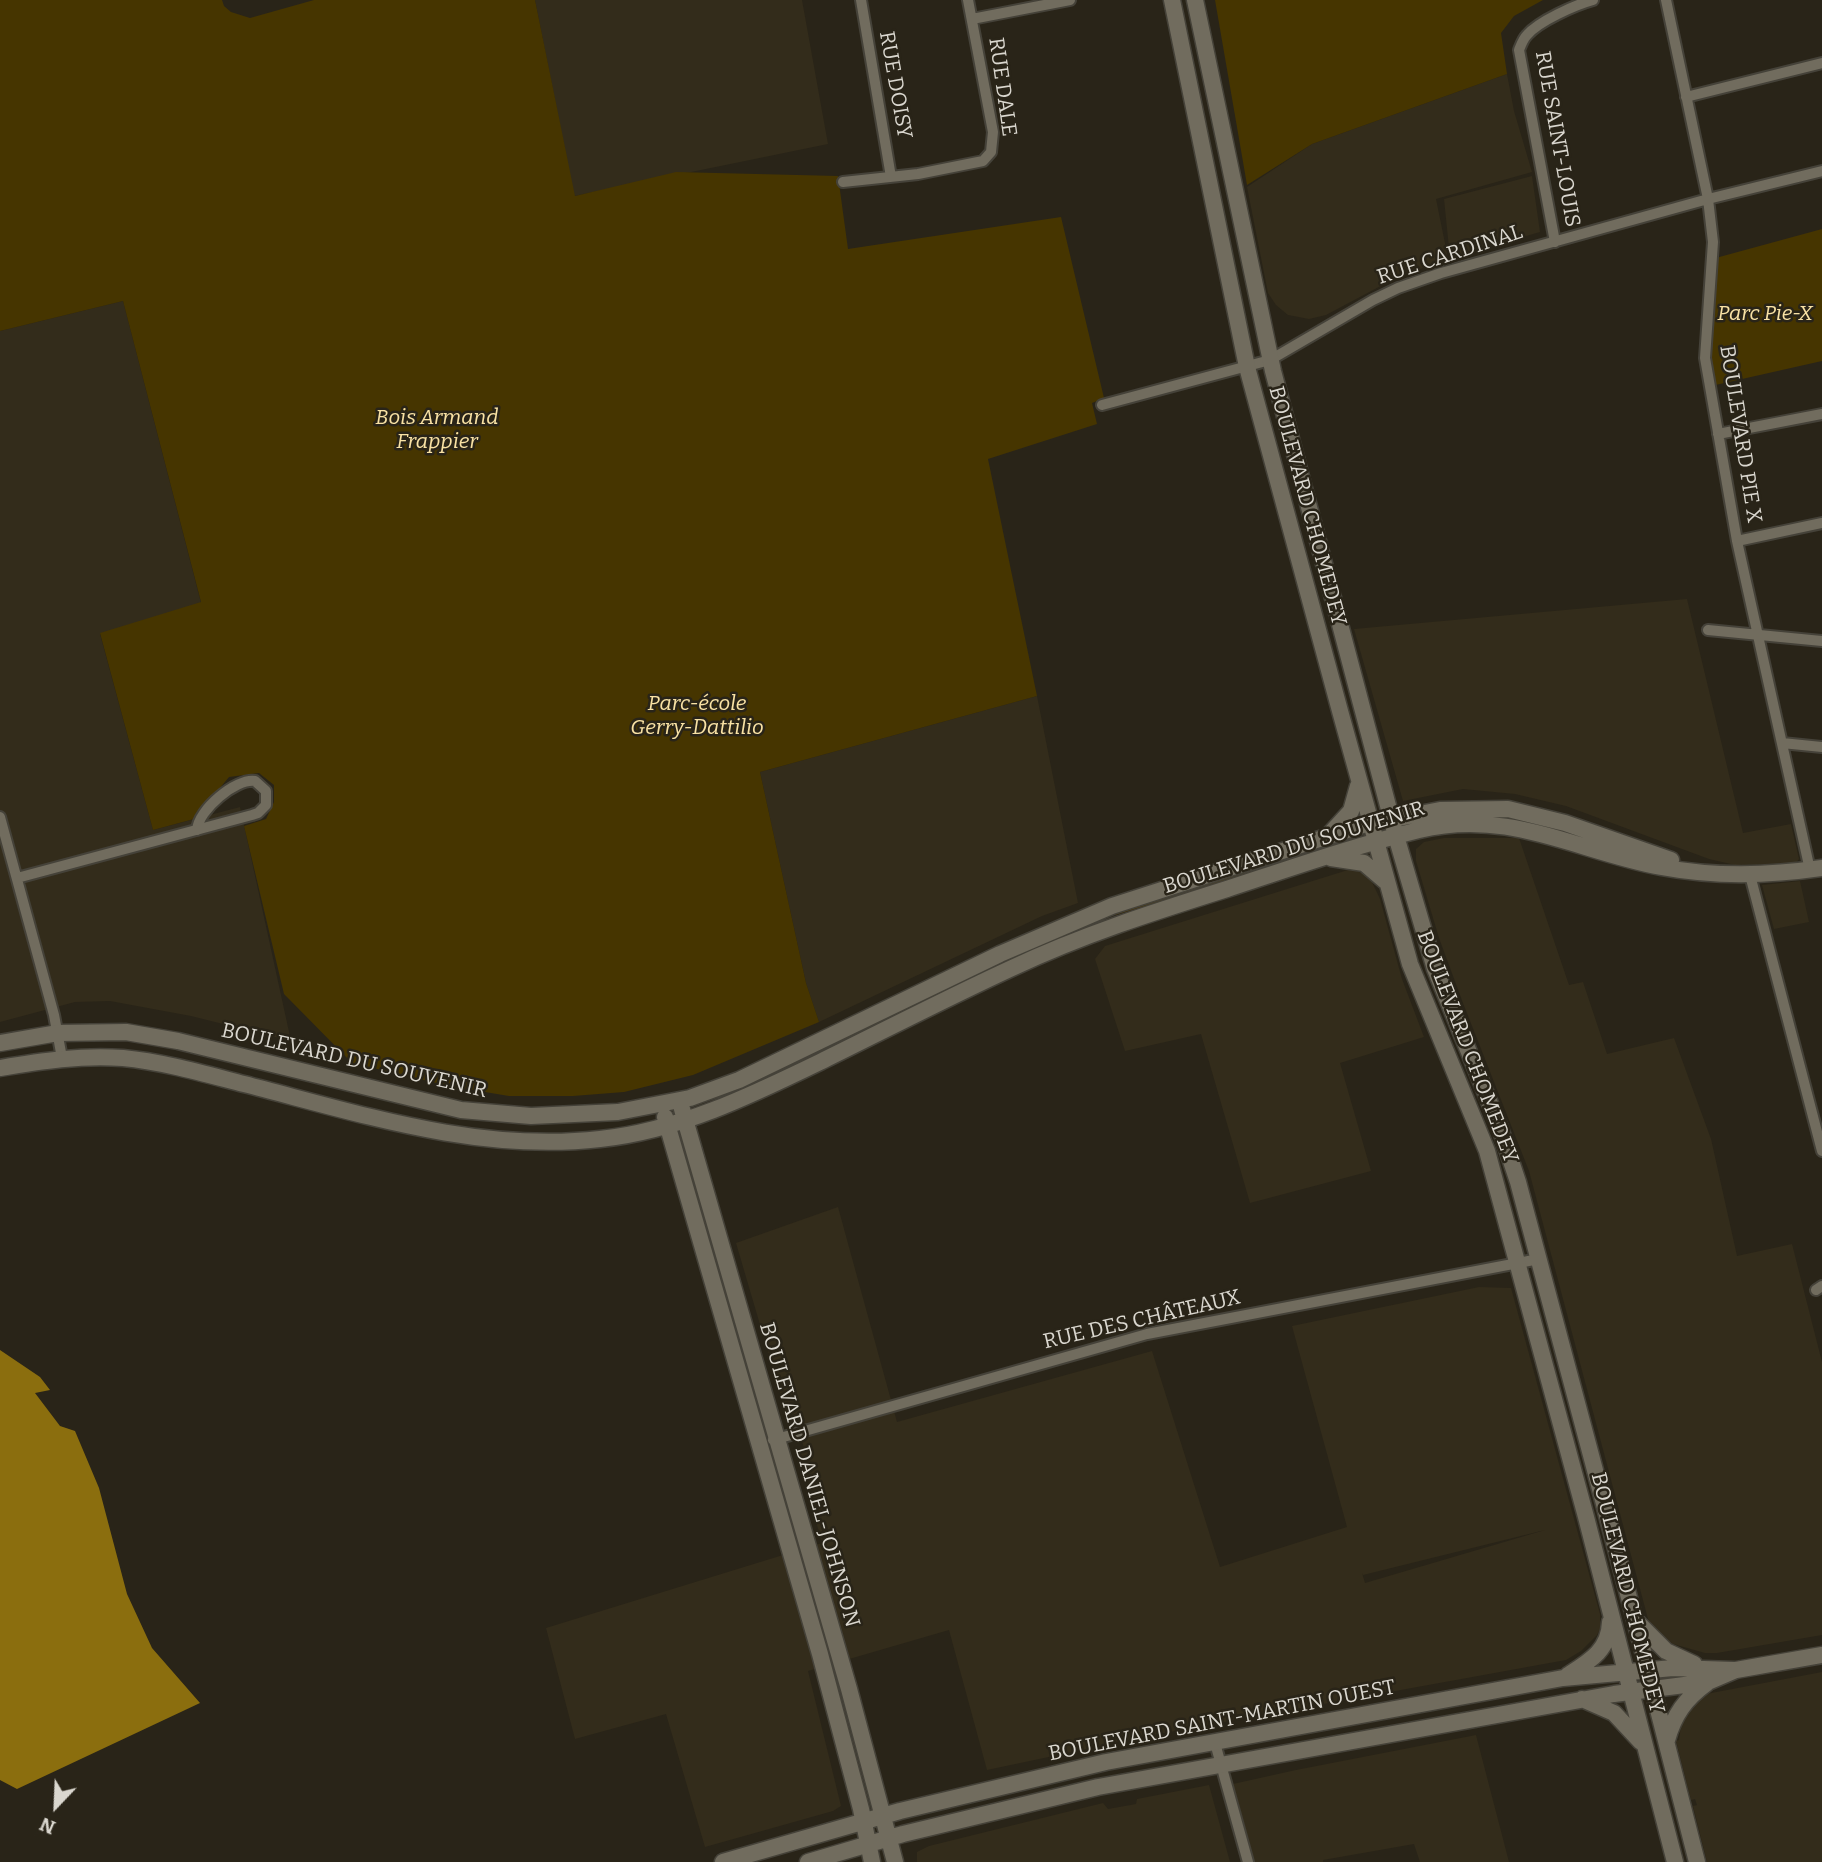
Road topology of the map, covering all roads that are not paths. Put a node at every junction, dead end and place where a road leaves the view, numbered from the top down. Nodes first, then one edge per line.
1 (861, 0) edge
2 (968, 0) edge
3 (1070, 0) edge
4 (1172, 0) edge
5 (1195, 0) edge
6 (1593, 0) edge
7 (1666, 0) edge
8 (972, 19) junction
9 (1822, 63) edge
10 (1686, 97) junction
11 (1822, 170) edge
12 (891, 177) junction
13 (843, 183) dead end
14 (1708, 199) junction
15 (1555, 242) junction
16 (1270, 360) junction
17 (1247, 367) junction
18 (1102, 405) dead end
19 (1822, 414) edge
20 (1718, 435) junction
21 (1822, 523) edge
22 (1738, 541) junction
23 (1708, 630) dead end
24 (1758, 635) junction
25 (1822, 641) edge
26 (1782, 743) junction
27 (1822, 747) edge
28 (1359, 783) junction
29 (0, 817) edge
30 (1392, 819) junction
31 (1370, 824) junction
32 (197, 830) junction
33 (1328, 836) junction
34 (1396, 836) junction
35 (1376, 841) junction
36 (1325, 857) junction
37 (1816, 869) edge
38 (1707, 872) junction
39 (1750, 875) junction
40 (17, 878) junction
41 (1387, 882) junction
42 (58, 1033) junction
43 (0, 1043) edge
44 (62, 1058) junction
45 (0, 1068) edge
46 (679, 1100) junction
47 (662, 1104) junction
48 (685, 1119) junction
49 (667, 1125) junction
50 (1822, 1151) edge
51 (1539, 1259) junction
52 (1518, 1264) junction
53 (777, 1439) junction
54 (759, 1444) junction
55 (1611, 1612) junction
56 (1635, 1620) junction
57 (1822, 1655) edge
58 (1648, 1670) junction
59 (1626, 1671) junction
60 (1707, 1675) junction
61 (1563, 1678) junction
62 (1653, 1687) junction
63 (1631, 1691) junction
64 (1582, 1699) junction
65 (1215, 1742) junction
66 (1666, 1743) junction
67 (1645, 1747) junction
68 (1221, 1764) junction
69 (882, 1817) junction
70 (864, 1822) junction
71 (889, 1838) junction
72 (868, 1844) junction
73 (723, 1862) edge
74 (808, 1862) edge
75 (872, 1862) edge
76 (895, 1862) edge
77 (1248, 1862) edge
78 (1675, 1862) edge
79 (1697, 1862) edge

1 - 12 street, RUE DOISY
2 - 8 street, RUE DALE
3 - 8 street
4 - 17 street, BOULEVARD CHOMEDEY
5 - 16 street, BOULEVARD CHOMEDEY
6 - 15 street, RUE SAINT-LOUIS
7 - 10 street, BOULEVARD PIE X
8 - 12 street, RUE DALE
9 - 10 street
10 - 14 street, BOULEVARD PIE X
11 - 14 street, RUE CARDINAL
12 - 13 street, RUE DALE
14 - 15 street, RUE CARDINAL
14 - 20 street, BOULEVARD PIE X
15 - 16 street, RUE CARDINAL
16 - 17 street, RUE CARDINAL
16 - 30 street, BOULEVARD CHOMEDEY
17 - 18 street, RUE CARDINAL
17 - 28 street, BOULEVARD CHOMEDEY
19 - 20 street
20 - 22 street, BOULEVARD PIE X
21 - 22 street
22 - 24 street, BOULEVARD PIE X
23 - 24 street
24 - 25 street
24 - 26 street, BOULEVARD PIE X
26 - 27 street
26 - 37 street, BOULEVARD PIE X
28 - 31 street, BOULEVARD CHOMEDEY
28 - 33 street
29 - 40 street
30 - 31 street, BOULEVARD DU SOUVENIR
30 - 34 street, BOULEVARD CHOMEDEY
30 - 38 street, BOULEVARD DU SOUVENIR
31 - 33 street, BOULEVARD DU SOUVENIR
31 - 35 street, BOULEVARD CHOMEDEY
32 - 32 street
32 - 40 street
33 - 46 street, BOULEVARD DU SOUVENIR
34 - 35 street, BOULEVARD DU SOUVENIR
34 - 38 street, BOULEVARD DU SOUVENIR
34 - 51 street, BOULEVARD CHOMEDEY
35 - 36 street, BOULEVARD DU SOUVENIR
35 - 41 street, BOULEVARD CHOMEDEY
36 - 41 street
36 - 48 street, BOULEVARD DU SOUVENIR
37 - 39 street
38 - 39 street
39 - 50 street
40 - 42 street
41 - 52 street, BOULEVARD CHOMEDEY
42 - 43 street, BOULEVARD DU SOUVENIR
42 - 44 street
42 - 47 street, BOULEVARD DU SOUVENIR
44 - 45 street, BOULEVARD DU SOUVENIR
44 - 49 street, BOULEVARD DU SOUVENIR
46 - 47 street, BOULEVARD DU SOUVENIR
46 - 48 street, BOULEVARD DANIEL-JOHNSON
47 - 49 street, BOULEVARD DANIEL-JOHNSON
48 - 49 street, BOULEVARD DU SOUVENIR
48 - 53 street, BOULEVARD DANIEL-JOHNSON
49 - 54 street, BOULEVARD DANIEL-JOHNSON
51 - 52 street, RUE DES CHÂTEAUX
51 - 56 street, BOULEVARD CHOMEDEY
52 - 53 street, RUE DES CHÂTEAUX
52 - 55 street, BOULEVARD CHOMEDEY
53 - 54 street, RUE DES CHÂTEAUX
53 - 69 street, BOULEVARD DANIEL-JOHNSON
54 - 70 street, BOULEVARD DANIEL-JOHNSON
55 - 59 street, BOULEVARD CHOMEDEY
55 - 61 street
56 - 58 street, BOULEVARD CHOMEDEY
56 - 60 street
57 - 60 street, BOULEVARD SAINT-MARTIN OUEST
58 - 59 street, BOULEVARD SAINT-MARTIN OUEST
58 - 60 street, BOULEVARD SAINT-MARTIN OUEST
58 - 62 street, BOULEVARD CHOMEDEY
59 - 61 street, BOULEVARD SAINT-MARTIN OUEST
59 - 63 street, BOULEVARD CHOMEDEY
60 - 62 street, BOULEVARD SAINT-MARTIN OUEST
60 - 66 street
61 - 65 street, BOULEVARD SAINT-MARTIN OUEST
62 - 63 street, BOULEVARD SAINT-MARTIN OUEST
62 - 66 street, BOULEVARD CHOMEDEY
63 - 64 street, BOULEVARD SAINT-MARTIN OUEST
63 - 67 street, BOULEVARD CHOMEDEY
64 - 67 street
64 - 68 street, BOULEVARD SAINT-MARTIN OUEST
65 - 68 street
65 - 69 street, BOULEVARD SAINT-MARTIN OUEST
66 - 79 street, BOULEVARD CHOMEDEY
67 - 78 street, BOULEVARD CHOMEDEY
68 - 71 street, BOULEVARD SAINT-MARTIN OUEST
68 - 77 street
69 - 70 street, BOULEVARD SAINT-MARTIN OUEST
69 - 71 street, BOULEVARD DANIEL-JOHNSON
70 - 72 street, BOULEVARD DANIEL-JOHNSON
70 - 73 street, BOULEVARD SAINT-MARTIN OUEST
71 - 72 street, BOULEVARD SAINT-MARTIN OUEST
71 - 76 street, BOULEVARD DANIEL-JOHNSON
72 - 74 street, BOULEVARD SAINT-MARTIN OUEST
72 - 75 street, BOULEVARD DANIEL-JOHNSON

